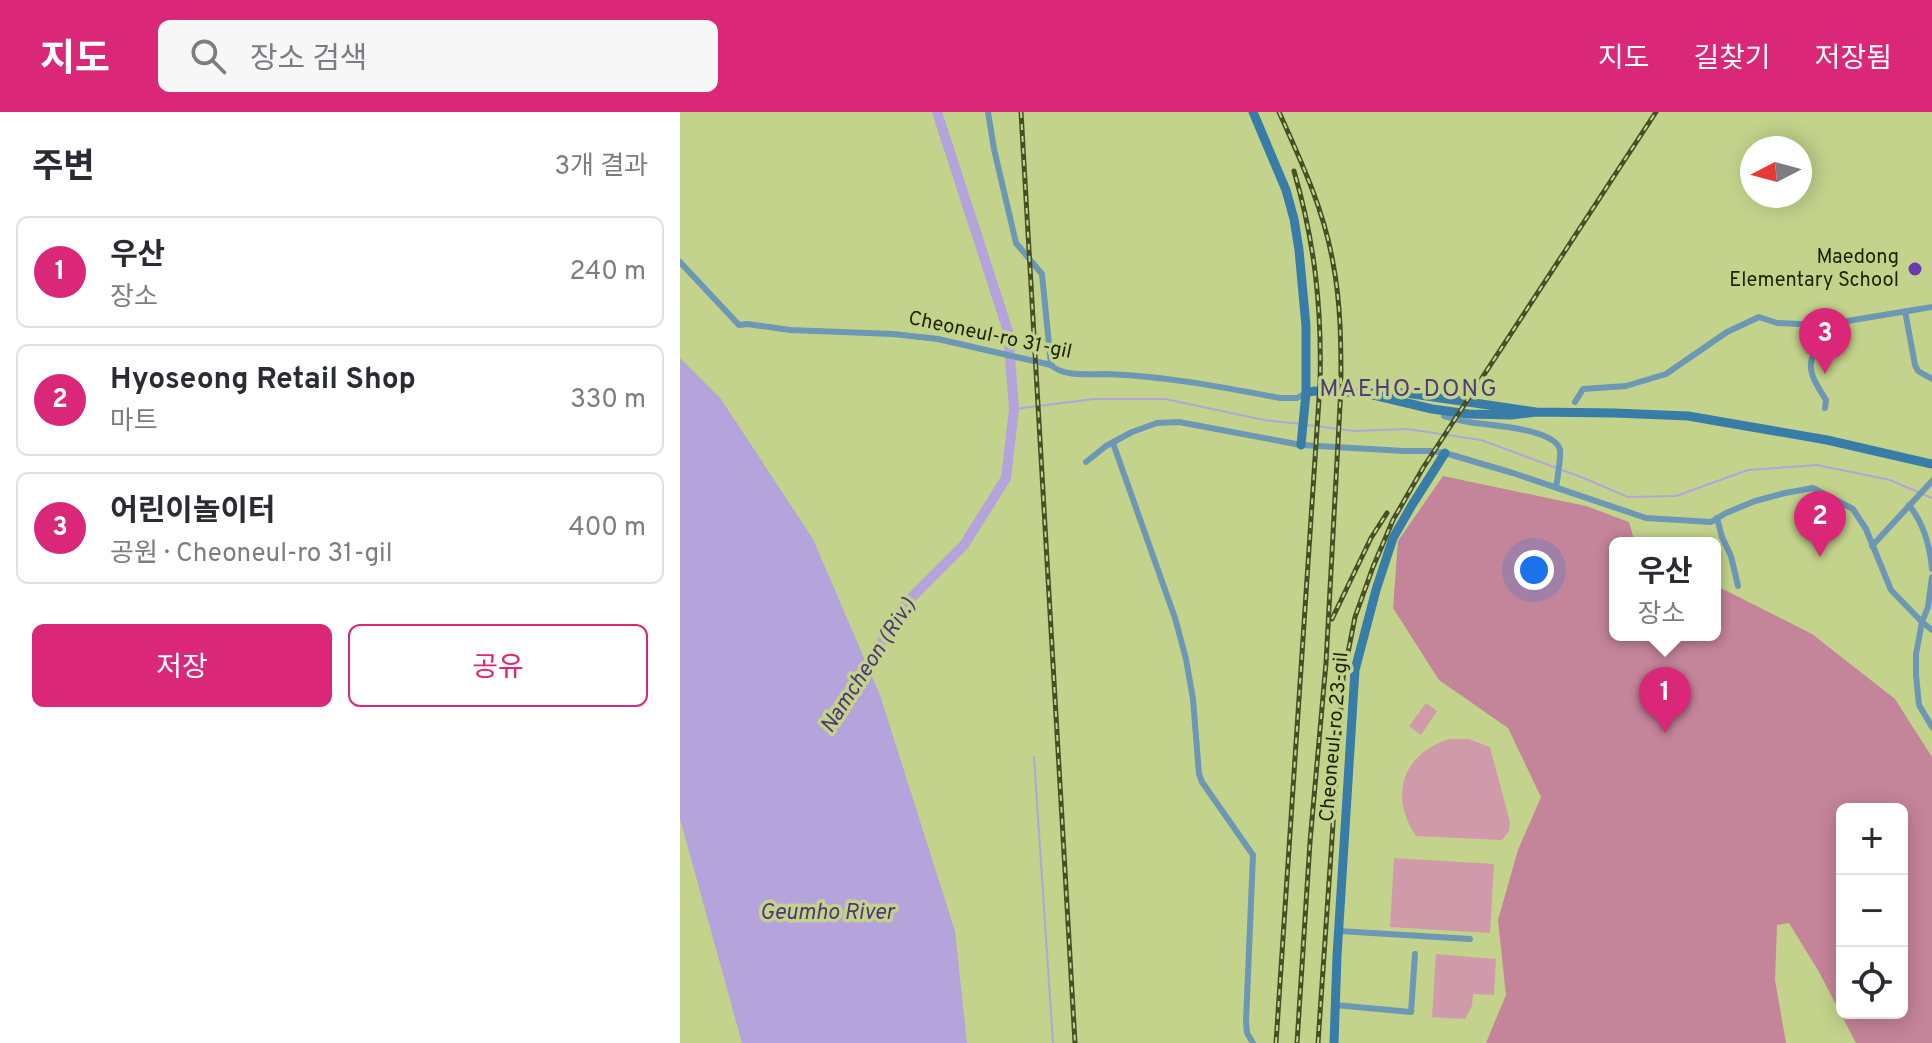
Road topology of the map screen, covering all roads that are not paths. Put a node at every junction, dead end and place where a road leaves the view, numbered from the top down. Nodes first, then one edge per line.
1 (988, 112) edge
2 (1253, 112) edge
3 (680, 262) edge
4 (1932, 307) edge
5 (1905, 311) junction
6 (1823, 325) junction
7 (1051, 365) junction
8 (1932, 379) edge
9 (1305, 398) junction
10 (1575, 402) dead end
11 (1825, 408) dead end
12 (1444, 416) dead end
13 (1301, 441) junction
14 (1113, 443) junction
15 (1445, 453) junction
16 (1086, 462) dead end
17 (1932, 464) edge
18 (1932, 482) edge
19 (1557, 484) junction
20 (1909, 505) junction
21 (1717, 518) junction
22 (1872, 546) junction
23 (1932, 569) edge
24 (1932, 577) edge
25 (1738, 586) dead end
26 (1927, 626) edge
27 (1932, 727) edge
28 (1339, 931) junction
29 (1470, 939) dead end
30 (1415, 954) dead end
31 (1335, 1005) junction
32 (1253, 1043) edge
33 (1334, 1043) edge

1 - 7 street
2 - 9 street
3 - 7 street, Cheoneul-ro 31-gil
4 - 5 street
5 - 6 street
5 - 8 street
6 - 10 street
6 - 11 street
7 - 9 street, Cheoneul-ro 31-gil
9 - 13 street
9 - 17 street, Cheoneul-ro 31-gil
12 - 19 street
13 - 14 street
13 - 15 street
14 - 16 street
14 - 32 street
15 - 19 street
15 - 28 street, Cheoneul-ro 23-gil
18 - 20 street
19 - 21 street
20 - 22 street
20 - 23 street
21 - 22 street
21 - 25 street
22 - 26 street
24 - 26 street
26 - 27 street
28 - 29 street
28 - 31 street, Cheoneul-ro 23-gil
30 - 31 street
31 - 33 street, Cheoneul-ro 23-gil

